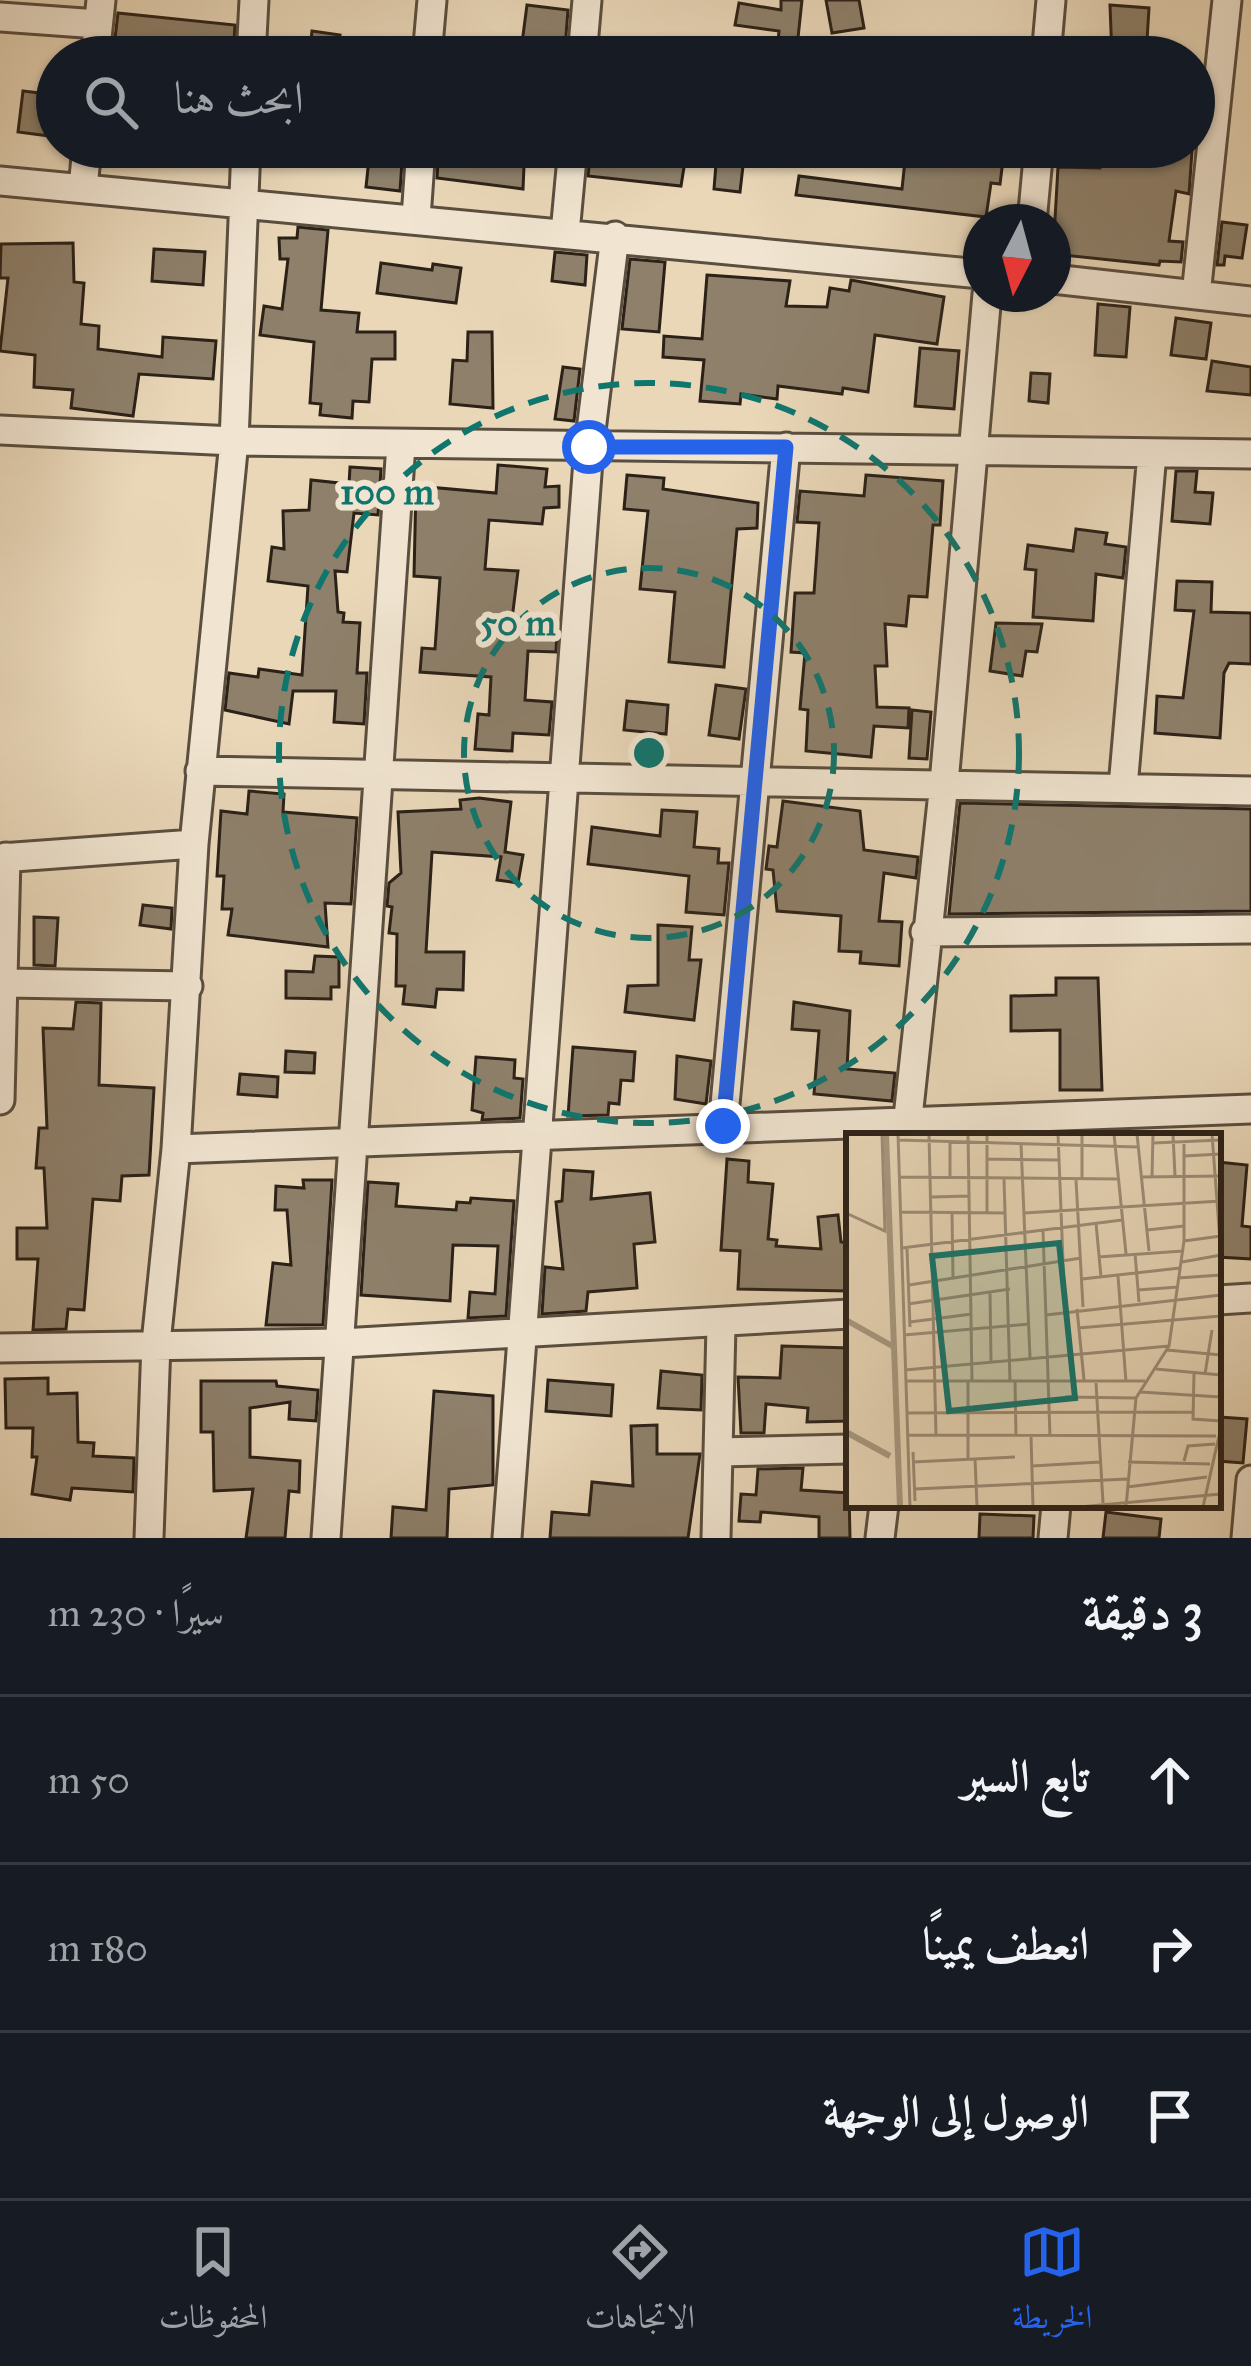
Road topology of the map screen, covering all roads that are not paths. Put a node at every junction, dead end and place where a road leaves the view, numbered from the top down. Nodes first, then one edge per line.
1 (254, 0) edge
2 (432, 0) edge
3 (587, 0) edge
4 (1051, 0) edge
5 (1227, 0) edge
6 (99, 12) edge
7 (0, 17) edge
8 (252, 36) edge
9 (429, 36) edge
10 (584, 36) edge
11 (1048, 36) edge
12 (1215, 114) edge
13 (85, 168) edge
14 (245, 168) edge
15 (420, 168) edge
16 (571, 168) edge
17 (1037, 168) edge
18 (1209, 168) edge
19 (0, 181) edge
20 (83, 188) junction
21 (243, 201) junction
22 (1034, 204) edge
23 (416, 218) junction
24 (566, 233) junction
25 (615, 236) junction
26 (963, 272) edge
27 (1071, 281) edge
28 (1196, 295) junction
29 (1251, 301) edge
30 (986, 312) edge
31 (0, 430) edge
32 (234, 441) junction
33 (401, 444) junction
34 (589, 447) junction
35 (786, 447) junction
36 (974, 451) junction
37 (1152, 453) junction
38 (1251, 454) edge
39 (200, 771) junction
40 (564, 777) junction
41 (381, 778) junction
42 (753, 778) junction
43 (944, 783) junction
44 (1123, 787) junction
45 (1251, 791) edge
46 (194, 844) junction
47 (3, 858) edge
48 (1251, 929) edge
49 (925, 932) junction
50 (6, 983) junction
51 (188, 986) junction
52 (0, 1100) edge
53 (1251, 1109) edge
54 (723, 1126) junction
55 (906, 1130) edge
56 (534, 1140) junction
57 (355, 1146) junction
58 (176, 1150) junction
59 (1251, 1298) edge
60 (1221, 1300) edge
61 (846, 1314) edge
62 (721, 1325) junction
63 (522, 1332) junction
64 (156, 1343) junction
65 (342, 1343) junction
66 (0, 1348) edge
67 (846, 1450) edge
68 (718, 1452) junction
69 (1251, 1480) edge
70 (884, 1508) edge
71 (1056, 1508) edge
72 (149, 1538) edge
73 (326, 1538) edge
74 (507, 1538) edge
75 (716, 1538) edge
76 (880, 1538) edge
77 (1053, 1538) edge
78 (1246, 1538) edge

1 - 8 street
2 - 9 street
3 - 10 street
4 - 11 street
5 - 12 street
6 - 7 street
13 - 20 street
14 - 21 street
15 - 23 street
16 - 24 street
17 - 22 street
18 - 28 street
19 - 20 street
20 - 21 street
21 - 23 street
21 - 32 street
23 - 24 street
24 - 25 street
25 - 26 street
25 - 34 street
27 - 28 street
28 - 29 street
30 - 36 street
31 - 32 street
32 - 33 street
32 - 39 street
33 - 34 street
33 - 41 street
34 - 35 street
34 - 40 street
35 - 36 street
35 - 42 street
36 - 37 street
36 - 43 street
37 - 38 street
37 - 44 street
39 - 41 street
39 - 46 street
40 - 41 street
40 - 42 street
40 - 56 street
41 - 57 street
42 - 43 street
42 - 54 street
43 - 44 street
43 - 49 street
44 - 45 street
46 - 47 street
46 - 51 street
47 - 50 street
48 - 49 street
49 - 55 street
50 - 51 street
50 - 52 street
51 - 58 street
53 - 55 street
54 - 55 street
54 - 56 street
56 - 57 street
56 - 63 street
57 - 58 street
57 - 65 street
58 - 64 street
59 - 60 street
61 - 62 street
62 - 63 street
62 - 68 street
63 - 65 street
63 - 74 street
64 - 65 street
64 - 66 street
64 - 72 street
65 - 73 street
67 - 68 street
68 - 75 street
69 - 78 street
70 - 76 street
71 - 77 street

